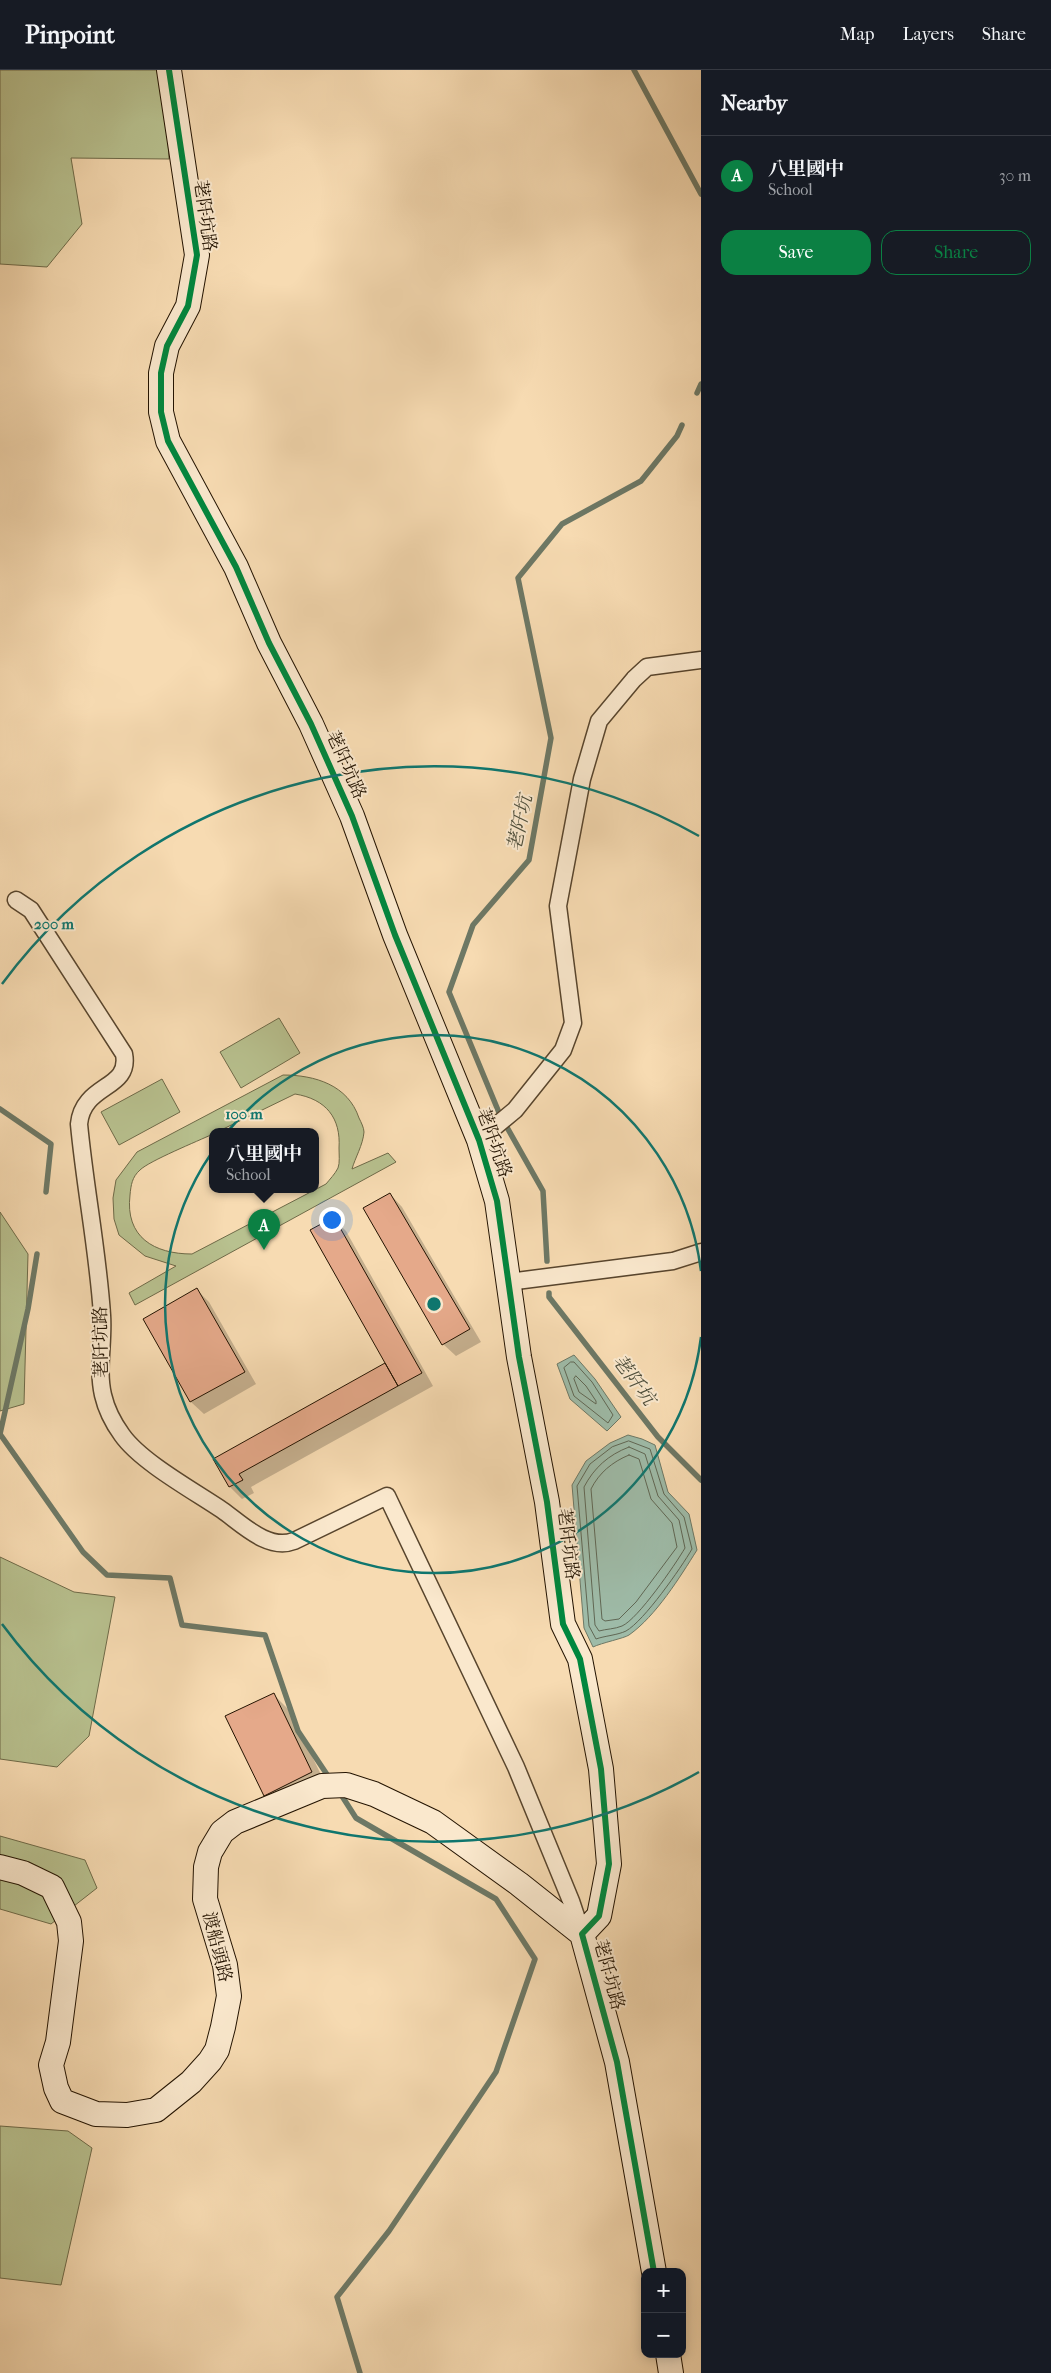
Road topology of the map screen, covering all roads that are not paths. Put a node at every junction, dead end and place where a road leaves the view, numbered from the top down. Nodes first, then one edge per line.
1 (169, 70) edge
2 (701, 660) edge
3 (16, 900) dead end
4 (486, 1134) junction
5 (701, 1252) edge
6 (508, 1282) junction
7 (0, 1867) edge
8 (582, 1934) junction
9 (653, 2268) edge
10 (669, 2358) edge
11 (672, 2373) edge

1 - 4 street, 荖阡坑路
2 - 4 street
3 - 8 street, 荖阡坑路
4 - 6 street, 荖阡坑路
5 - 6 street
6 - 8 street, 荖阡坑路
7 - 8 street, 渡船頭路
8 - 9 street, 荖阡坑路
10 - 11 street

